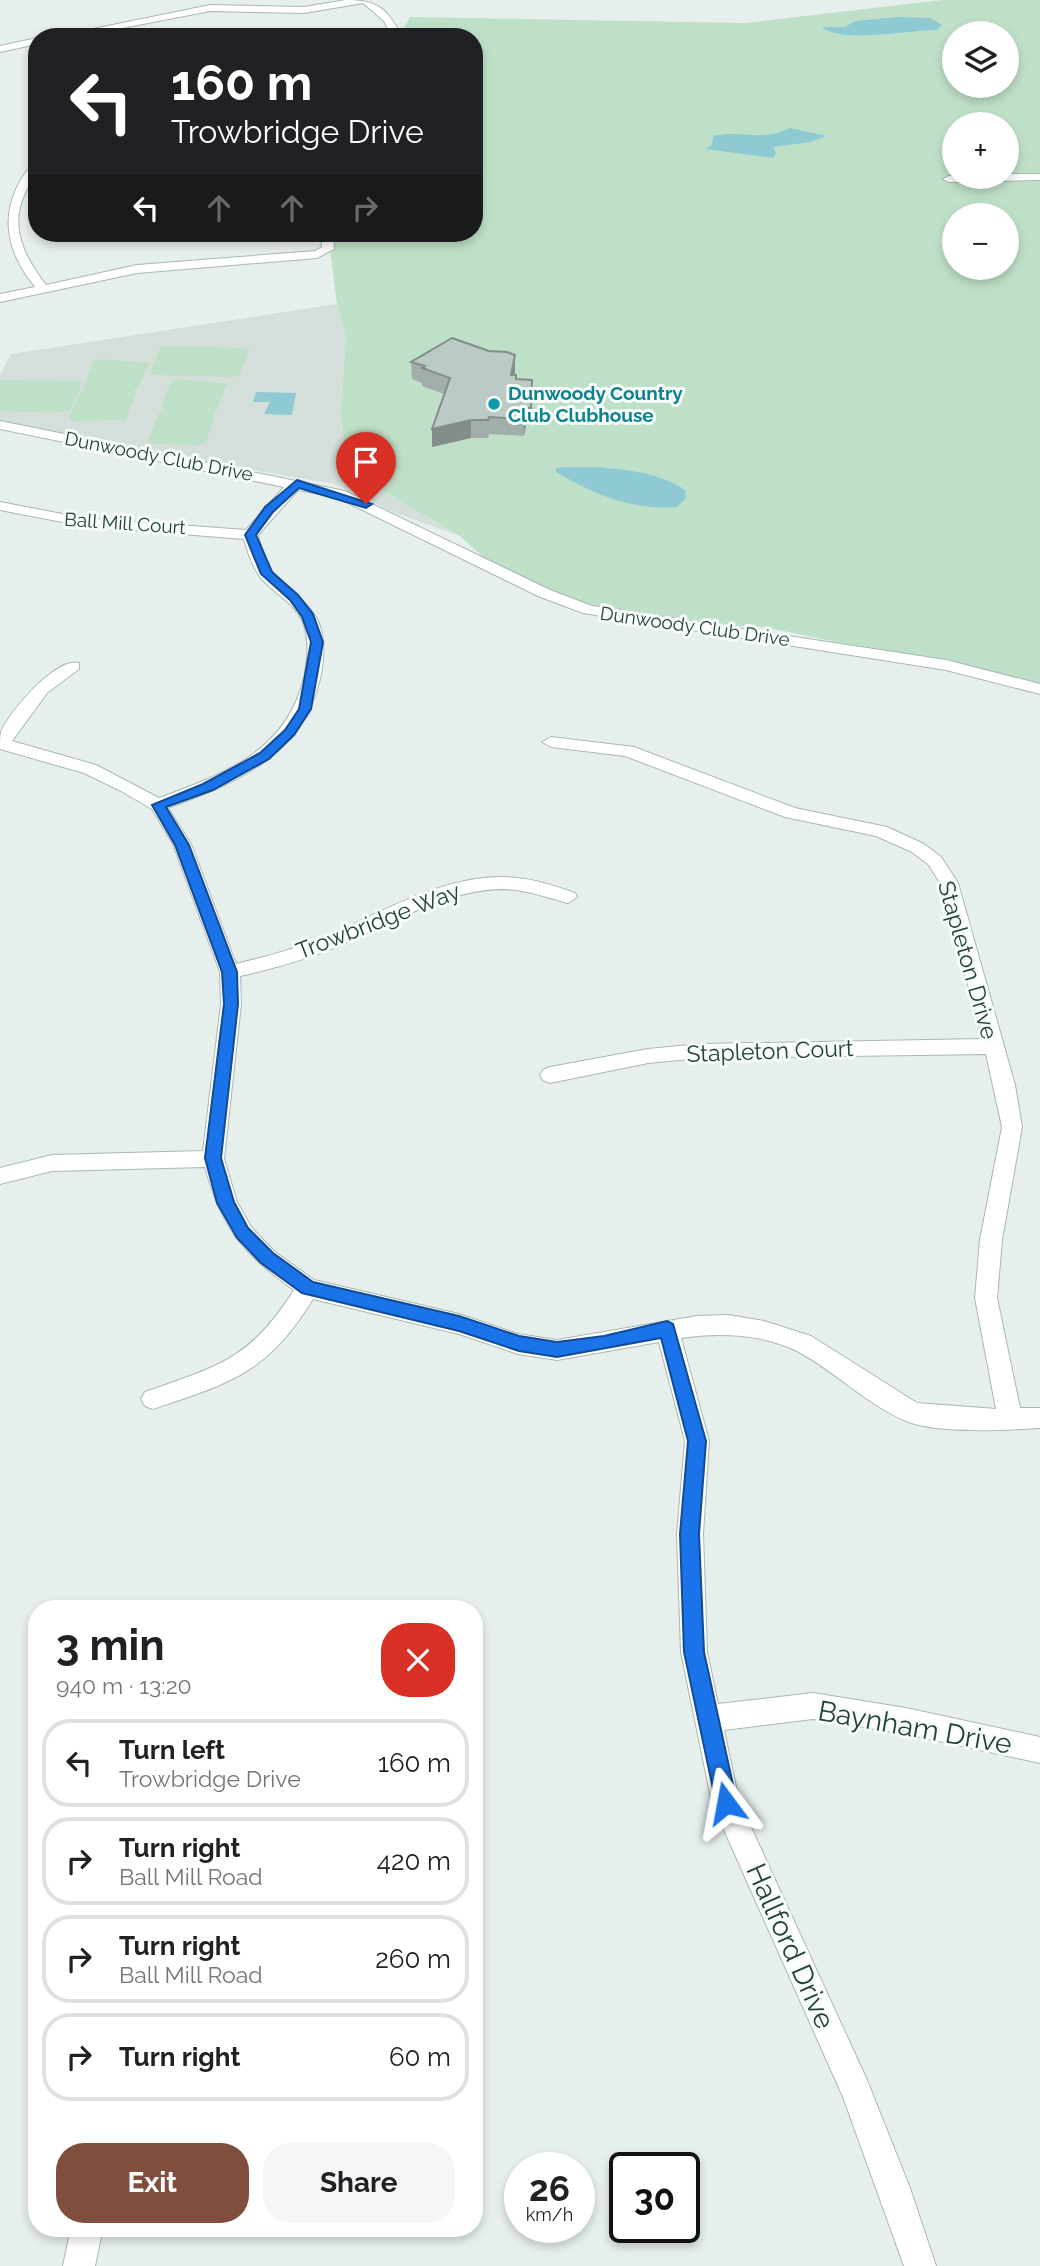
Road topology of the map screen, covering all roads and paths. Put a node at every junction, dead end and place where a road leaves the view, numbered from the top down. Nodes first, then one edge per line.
1 (364, 0) edge
2 (145, 20) junction
3 (105, 28) edge
4 (153, 28) edge
5 (392, 28) edge
6 (28, 43) edge
7 (0, 49) edge
8 (1019, 177) edge
9 (1040, 177) edge
10 (28, 178) edge
11 (6, 211) edge
12 (328, 242) edge
13 (42, 288) junction
14 (0, 298) edge
15 (0, 425) edge
16 (297, 484) junction
17 (2, 509) edge
18 (250, 535) junction
19 (72, 666) dead end
20 (1040, 689) edge
21 (1, 742) edge
22 (551, 742) dead end
23 (159, 805) junction
24 (568, 897) dead end
25 (230, 972) junction
26 (993, 1046) junction
27 (550, 1074) dead end
28 (213, 1158) junction
29 (0, 1176) edge
30 (308, 1288) junction
31 (667, 1329) junction
32 (153, 1399) dead end
33 (1040, 1418) edge
34 (1010, 1419) junction
35 (706, 1719) junction
36 (1040, 1750) edge
37 (85, 2237) edge
38 (79, 2266) edge
39 (920, 2266) edge

1 - 2 street
1 - 5 street
2 - 3 street
2 - 4 street
6 - 7 street
8 - 9 street
10 - 11 street
11 - 13 street
12 - 13 street
13 - 14 street
15 - 16 street, Dunwoody Club Drive
16 - 18 street
16 - 20 street, Dunwoody Club Drive
17 - 18 street, Ball Mill Court
18 - 23 street
19 - 21 street
21 - 23 street
22 - 26 street, Stapleton Drive
23 - 25 street
24 - 25 street, Trowbridge Way
25 - 28 street
26 - 27 street, Stapleton Court
26 - 34 street, Stapleton Drive
28 - 29 street
28 - 30 street
30 - 31 street
30 - 32 street
31 - 34 street
31 - 35 street, Hallford Drive
33 - 34 street
35 - 36 street, Baynham Drive
35 - 39 street, Hallford Drive
37 - 38 street

